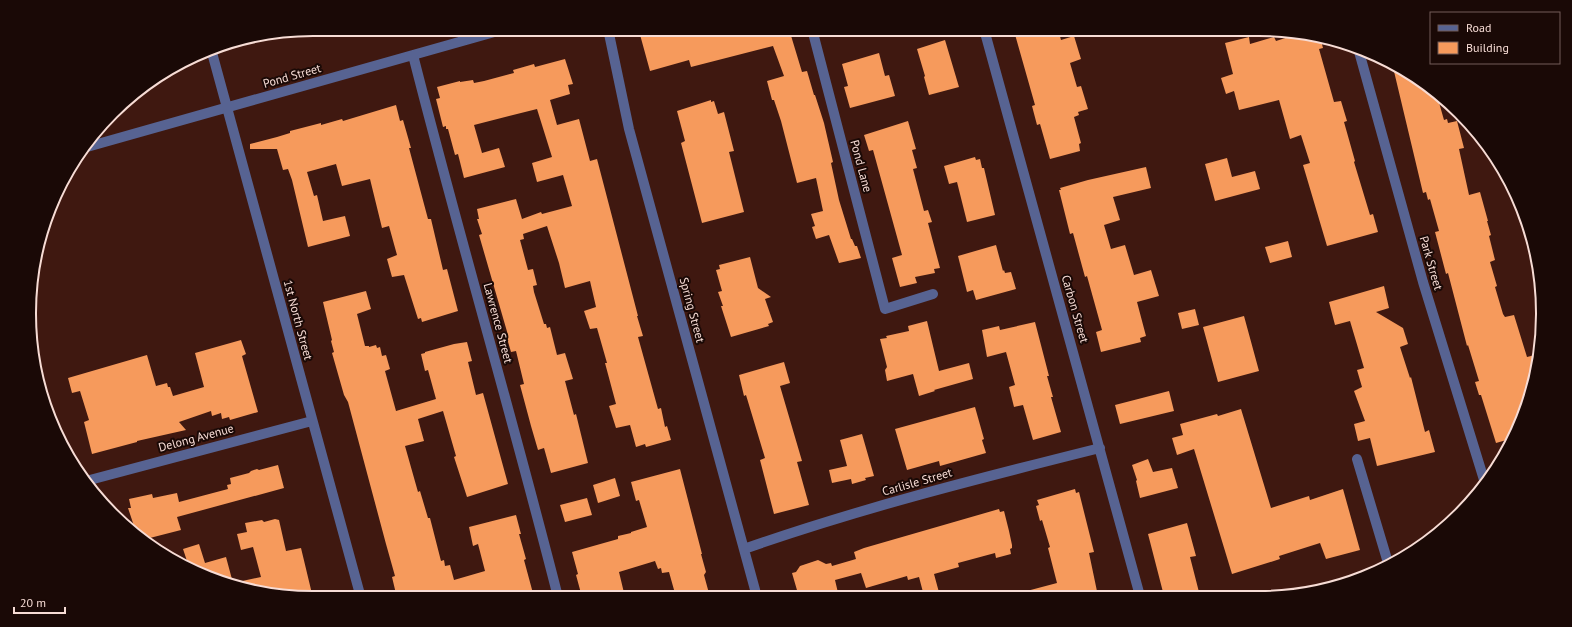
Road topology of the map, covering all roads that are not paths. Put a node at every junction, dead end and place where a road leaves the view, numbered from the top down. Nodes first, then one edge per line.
1 (463, 36) edge
2 (479, 36) edge
3 (609, 36) edge
4 (814, 36) edge
5 (986, 36) edge
6 (464, 40) junction
7 (213, 55) edge
8 (413, 55) junction
9 (1360, 55) edge
10 (227, 108) junction
11 (93, 145) edge
12 (933, 294) dead end
13 (312, 421) junction
14 (1100, 448) junction
15 (1357, 460) dead end
16 (1483, 476) edge
17 (91, 480) edge
18 (744, 549) junction
19 (1387, 559) edge
20 (359, 591) edge
21 (556, 591) edge
22 (755, 591) edge
23 (1139, 591) edge

1 - 6 street
2 - 6 street, Pond Street
3 - 18 street, Spring Street
4 - 12 street, Pond Lane
5 - 14 street, Carbon Street
6 - 8 street, Pond Street
7 - 10 street, 1st North Street
8 - 10 street, Pond Street
8 - 21 street, Lawrence Street
9 - 16 street, Park Street
10 - 11 street, Pond Street
10 - 13 street, 1st North Street
13 - 17 street, Delong Avenue
13 - 20 street, 1st North Street
14 - 18 street, Carlisle Street
14 - 23 street, Carbon Street
15 - 19 street
18 - 22 street, Spring Street

